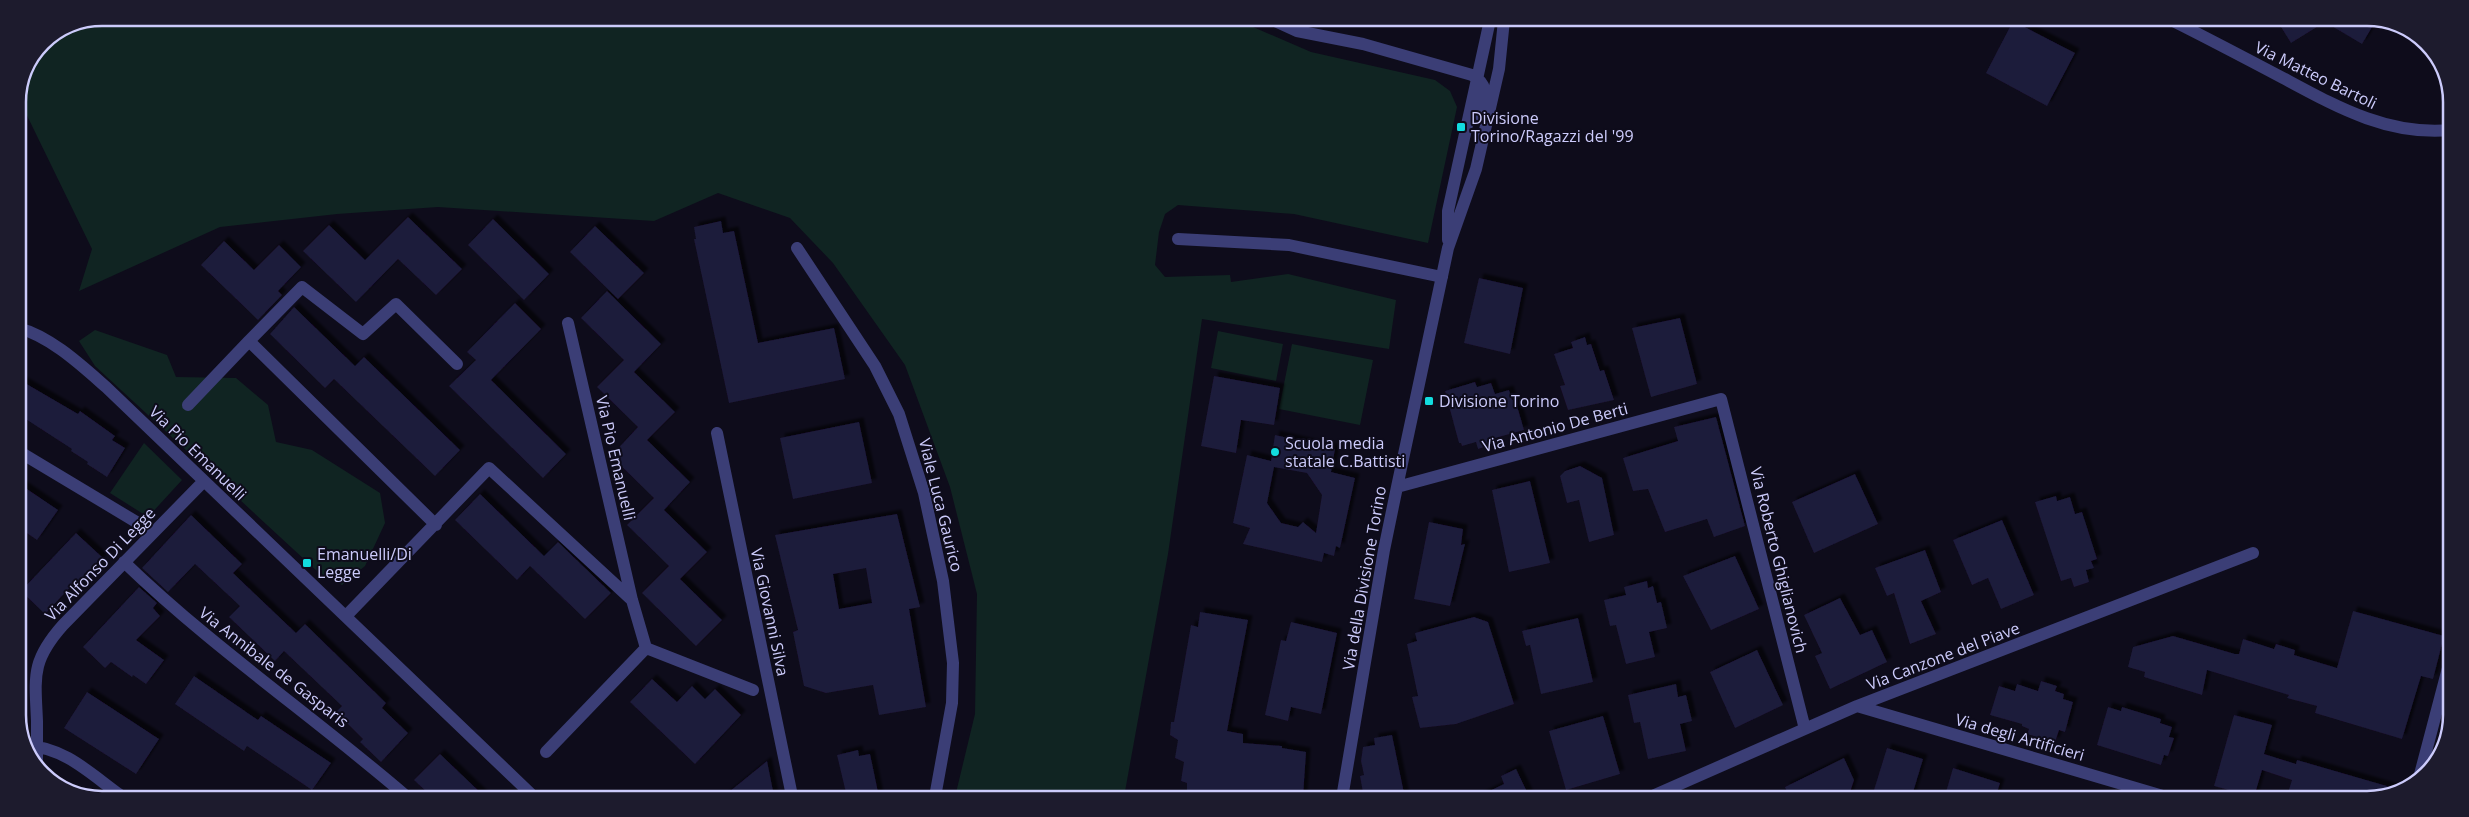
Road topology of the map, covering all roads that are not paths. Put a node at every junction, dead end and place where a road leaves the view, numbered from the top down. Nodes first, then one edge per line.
1 (1287, 26) edge
2 (1489, 26) edge
3 (1504, 26) edge
4 (2183, 26) edge
5 (1477, 78) junction
6 (2443, 130) edge
7 (1472, 180) junction
8 (1178, 239) dead end
9 (797, 248) dead end
10 (1448, 248) junction
11 (1442, 277) junction
12 (568, 323) dead end
13 (26, 331) edge
14 (249, 340) junction
15 (456, 364) dead end
16 (1721, 399) joint
17 (188, 405) dead end
18 (717, 433) dead end
19 (26, 456) edge
20 (204, 481) junction
21 (1397, 487) junction
22 (436, 525) junction
23 (153, 532) junction
24 (2253, 552) dead end
25 (124, 562) junction
26 (632, 600) junction
27 (346, 616) junction
28 (646, 648) junction
29 (2443, 687) edge
30 (753, 690) dead end
31 (1857, 706) junction
32 (1805, 729) junction
33 (32, 744) edge
34 (33, 746) edge
35 (546, 752) dead end
36 (2422, 766) edge
37 (114, 791) edge
38 (400, 791) edge
39 (528, 791) edge
40 (791, 791) edge
41 (936, 791) edge
42 (1343, 791) edge
43 (1664, 791) edge
44 (2146, 791) edge

1 - 5 street
2 - 5 street, Via della Divisione Torino
3 - 7 street, Via della Divisione Torino
4 - 6 street, Via Matteo Bartoli
5 - 7 street
5 - 10 street, Via della Divisione Torino
7 - 10 street, Via della Divisione Torino
8 - 11 street
9 - 41 street, Viale Luca Gaurico
10 - 11 street, Via della Divisione Torino
11 - 21 street, Via della Divisione Torino
12 - 26 street, Via Pio Emanuelli
13 - 20 street, Via Pio Emanuelli
14 - 15 street, Via Pio Emanuelli
14 - 17 street, Via Pio Emanuelli
14 - 22 street
16 - 21 street, Via Antonio De Berti
16 - 32 street, Via Roberto Ghiglianovich
18 - 40 street, Via Giovanni Silva
19 - 23 street
20 - 23 street, Via Alfonso Di Legge
20 - 27 street, Via Pio Emanuelli
21 - 42 street, Via della Divisione Torino
22 - 26 street
22 - 27 street
23 - 25 street, Via Alfonso Di Legge
24 - 31 street, Via Canzone del Piave
25 - 33 street, Via Alfonso Di Legge
25 - 38 street, Via Annibale de Gasparis
26 - 28 street, Via Pio Emanuelli
27 - 39 street, Via Pio Emanuelli
28 - 30 street
28 - 35 street
29 - 36 street
31 - 32 street, Via Canzone del Piave
31 - 44 street, Via degli Artificieri
32 - 43 street, Via Canzone del Piave
34 - 37 street

